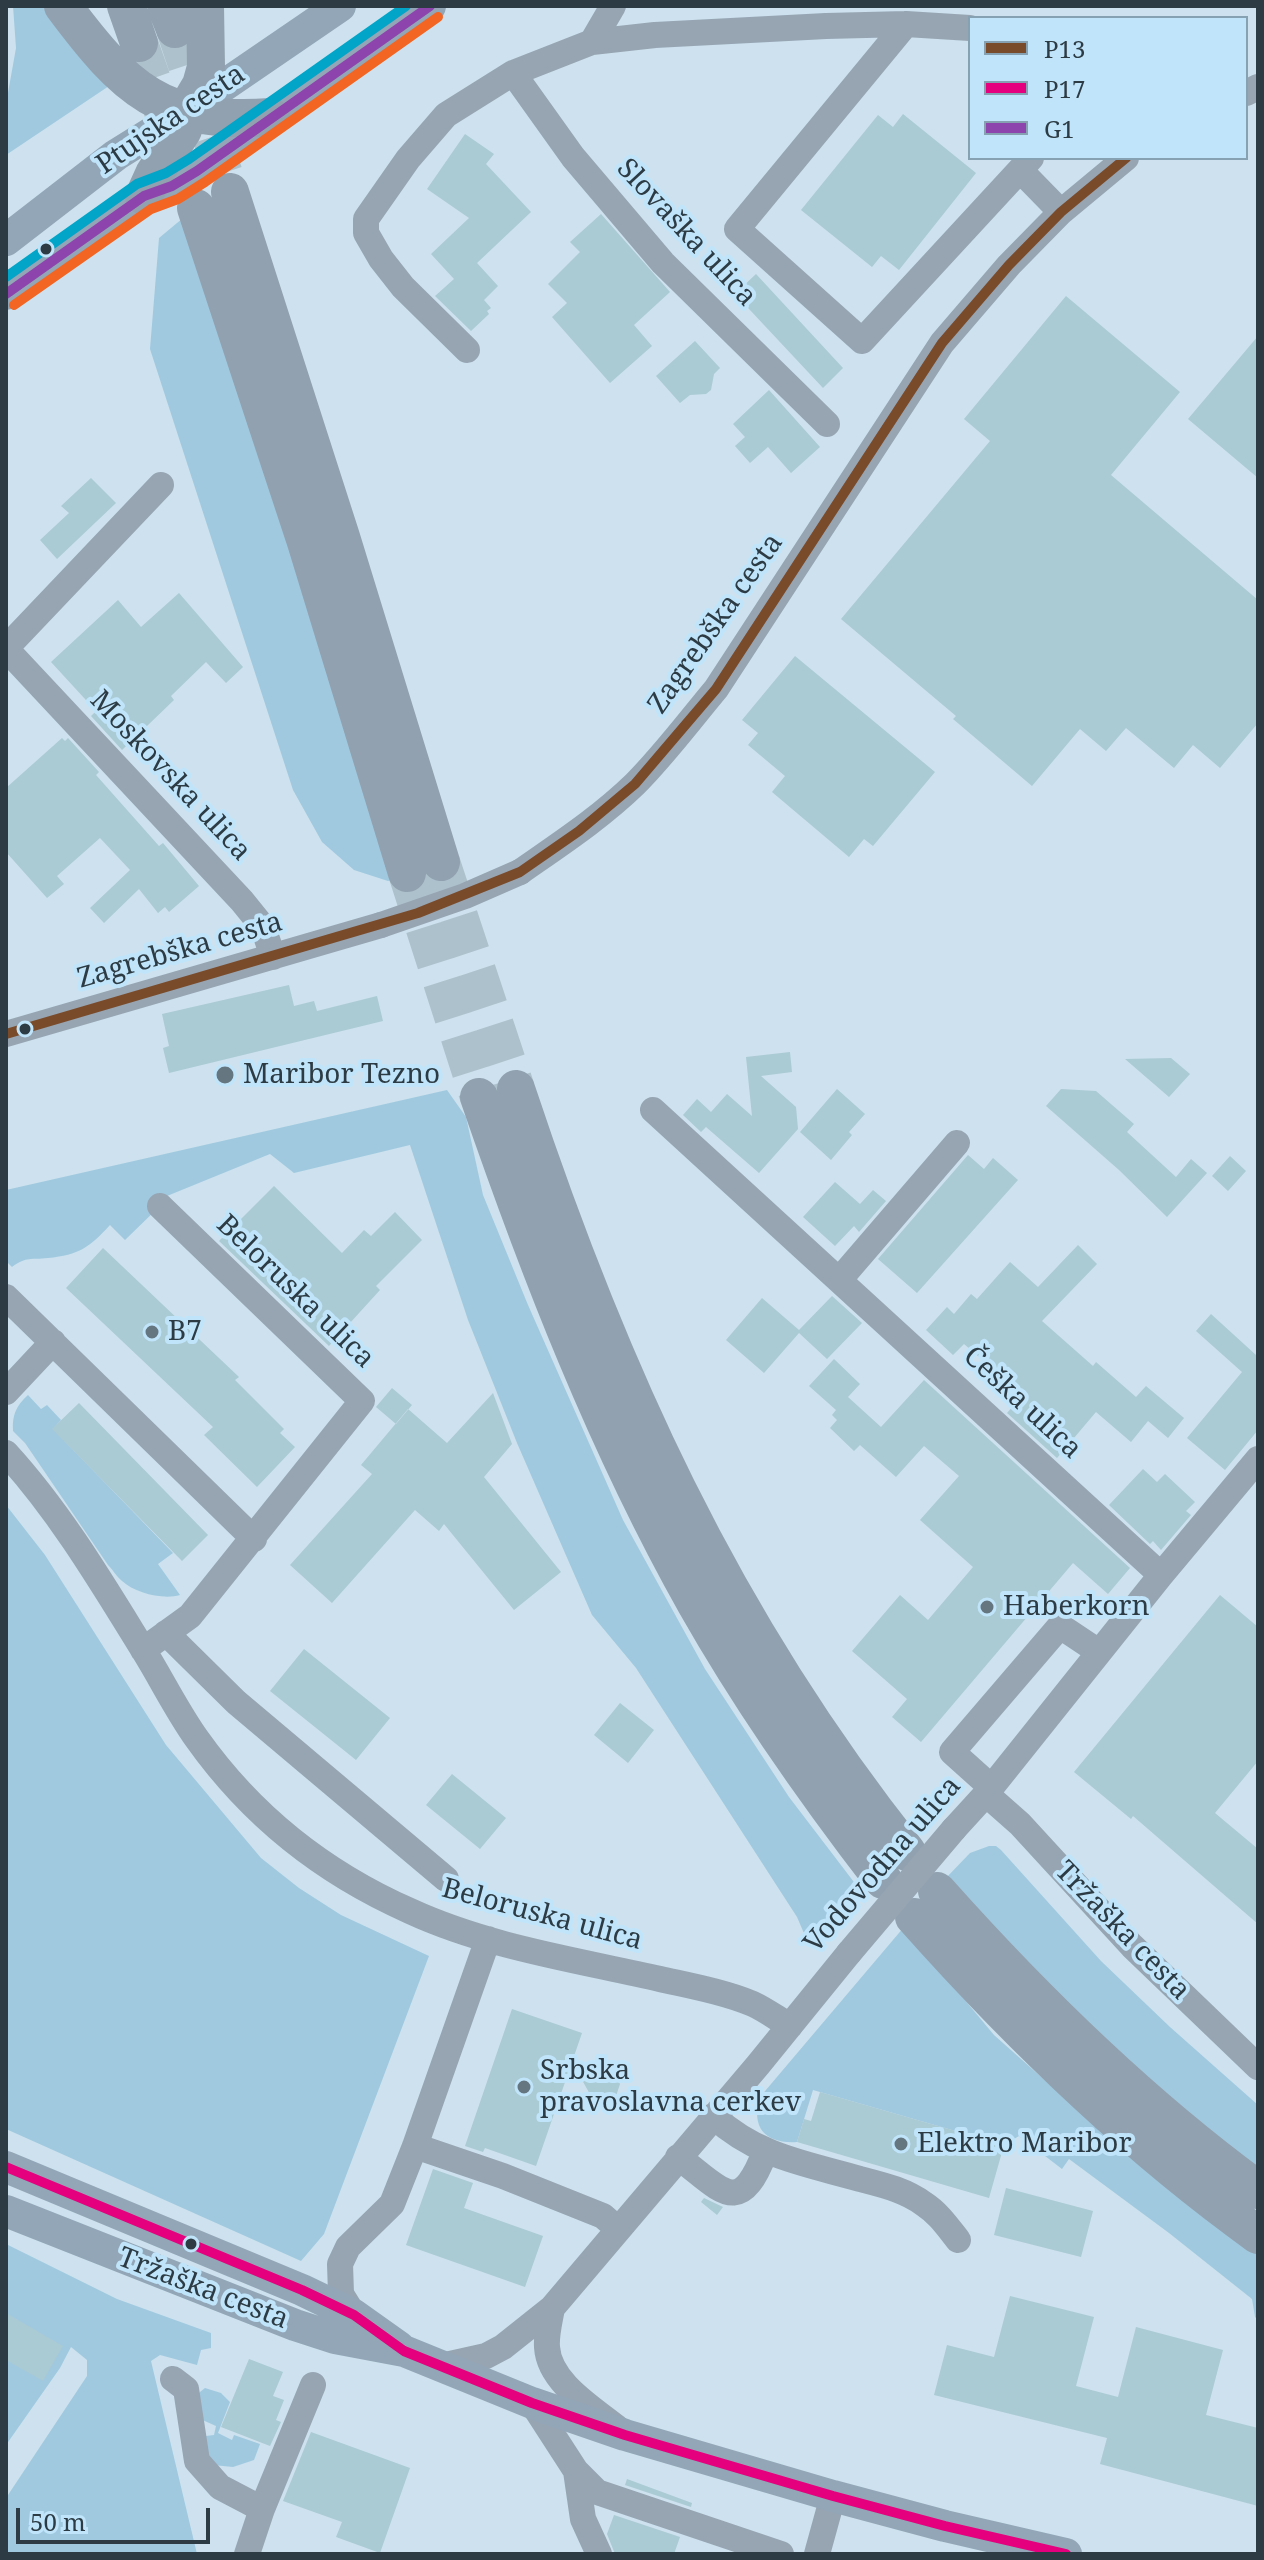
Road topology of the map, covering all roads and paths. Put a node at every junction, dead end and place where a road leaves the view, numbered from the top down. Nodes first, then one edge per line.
1 (63, 6) edge
2 (126, 6) edge
3 (205, 6) edge
4 (340, 6) edge
5 (430, 6) edge
6 (613, 6) edge
7 (906, 24) junction
8 (968, 28) edge
9 (592, 42) junction
10 (139, 43) tunnel mouth
11 (513, 73) junction
12 (185, 112) junction
13 (271, 117) junction
14 (1124, 160) edge
15 (1025, 164) edge
16 (230, 192) tunnel mouth
17 (144, 196) junction
18 (196, 208) tunnel mouth
19 (1061, 212) junction
20 (6, 240) edge
21 (6, 294) edge
22 (467, 350) dead end
23 (827, 424) dead end
24 (161, 485) dead end
25 (6, 648) edge
26 (273, 957) junction
27 (6, 1034) edge
28 (516, 1089) tunnel mouth
29 (479, 1097) tunnel mouth
30 (653, 1110) dead end
31 (957, 1143) dead end
32 (160, 1206) dead end
33 (840, 1279) junction
34 (8, 1304) edge
35 (53, 1342) junction
36 (6, 1392) edge
37 (6, 1453) edge
38 (1258, 1459) edge
39 (254, 1539) junction
40 (1161, 1575) junction
41 (166, 1633) junction
42 (143, 1650) junction
43 (1099, 1652) junction
44 (989, 1790) junction
45 (446, 1879) dead end
46 (488, 1939) junction
47 (790, 2026) junction
48 (1258, 2067) edge
49 (713, 2116) junction
50 (415, 2146) junction
51 (765, 2152) junction
52 (678, 2157) junction
53 (6, 2167) edge
54 (1258, 2190) edge
55 (6, 2211) edge
56 (618, 2229) junction
57 (1258, 2235) edge
58 (958, 2240) dead end
59 (552, 2308) junction
60 (354, 2315) junction
61 (404, 2351) junction
62 (441, 2366) junction
63 (173, 2379) dead end
64 (313, 2385) dead end
65 (532, 2403) junction
66 (625, 2435) junction
67 (576, 2471) junction
68 (833, 2496) junction
69 (262, 2509) junction
70 (247, 2554) edge
71 (599, 2554) edge
72 (781, 2554) edge
73 (817, 2554) edge
74 (1066, 2554) edge

1 - 12 highway
2 - 10 highway
3 - 12 highway
4 - 12 main road, Ptujska cesta
5 - 13 main road, Ptujska cesta
6 - 9 street
7 - 8 street
7 - 9 street
7 - 15 street
9 - 11 street
11 - 22 street
11 - 23 street, Slovaška ulica
12 - 13 highway
12 - 17 highway
12 - 20 main road, Ptujska cesta
13 - 17 main road, Ptujska cesta
14 - 19 street, Zagrebška cesta
15 - 19 street
16 - 18 highway
17 - 21 main road, Ptujska cesta
19 - 26 street, Zagrebška cesta, bridge
24 - 25 street
25 - 26 street, Moskovska ulica
26 - 27 street, Zagrebška cesta
28 - 29 highway
30 - 33 street, Češka ulica
31 - 33 street
32 - 39 street, Beloruska ulica
33 - 40 street, Češka ulica
34 - 35 street
35 - 36 street
35 - 39 street
37 - 42 street, Beloruska ulica
38 - 40 street, Vodovodna ulica
39 - 41 street, Beloruska ulica
40 - 43 street, Vodovodna ulica
41 - 42 street, Beloruska ulica
41 - 45 street, Beloruska ulica
42 - 46 street, Beloruska ulica
43 - 44 street, Vodovodna ulica
43 - 44 street, Tržaška cesta
44 - 47 street, Vodovodna ulica, bridge
44 - 48 street, Tržaška cesta
46 - 47 street, Beloruska ulica
46 - 50 street
47 - 49 street, Vodovodna ulica
49 - 51 street
49 - 52 street, Vodovodna ulica
50 - 56 street
50 - 60 street
51 - 52 street
51 - 58 street
52 - 56 street, Vodovodna ulica
53 - 60 main road, Tržaška cesta
54 - 57 highway
55 - 61 main road, Tržaška cesta
56 - 59 street, Vodovodna ulica
59 - 62 street, Vodovodna ulica
59 - 66 street
60 - 61 main road, Tržaška cesta
61 - 62 main road, Tržaška cesta
62 - 65 main road, Tržaška cesta
63 - 69 street
64 - 69 street
65 - 66 main road, Tržaška cesta
65 - 67 street
66 - 68 main road, Tržaška cesta
67 - 71 street
67 - 72 street
68 - 73 street
68 - 74 main road, Tržaška cesta
69 - 70 street

